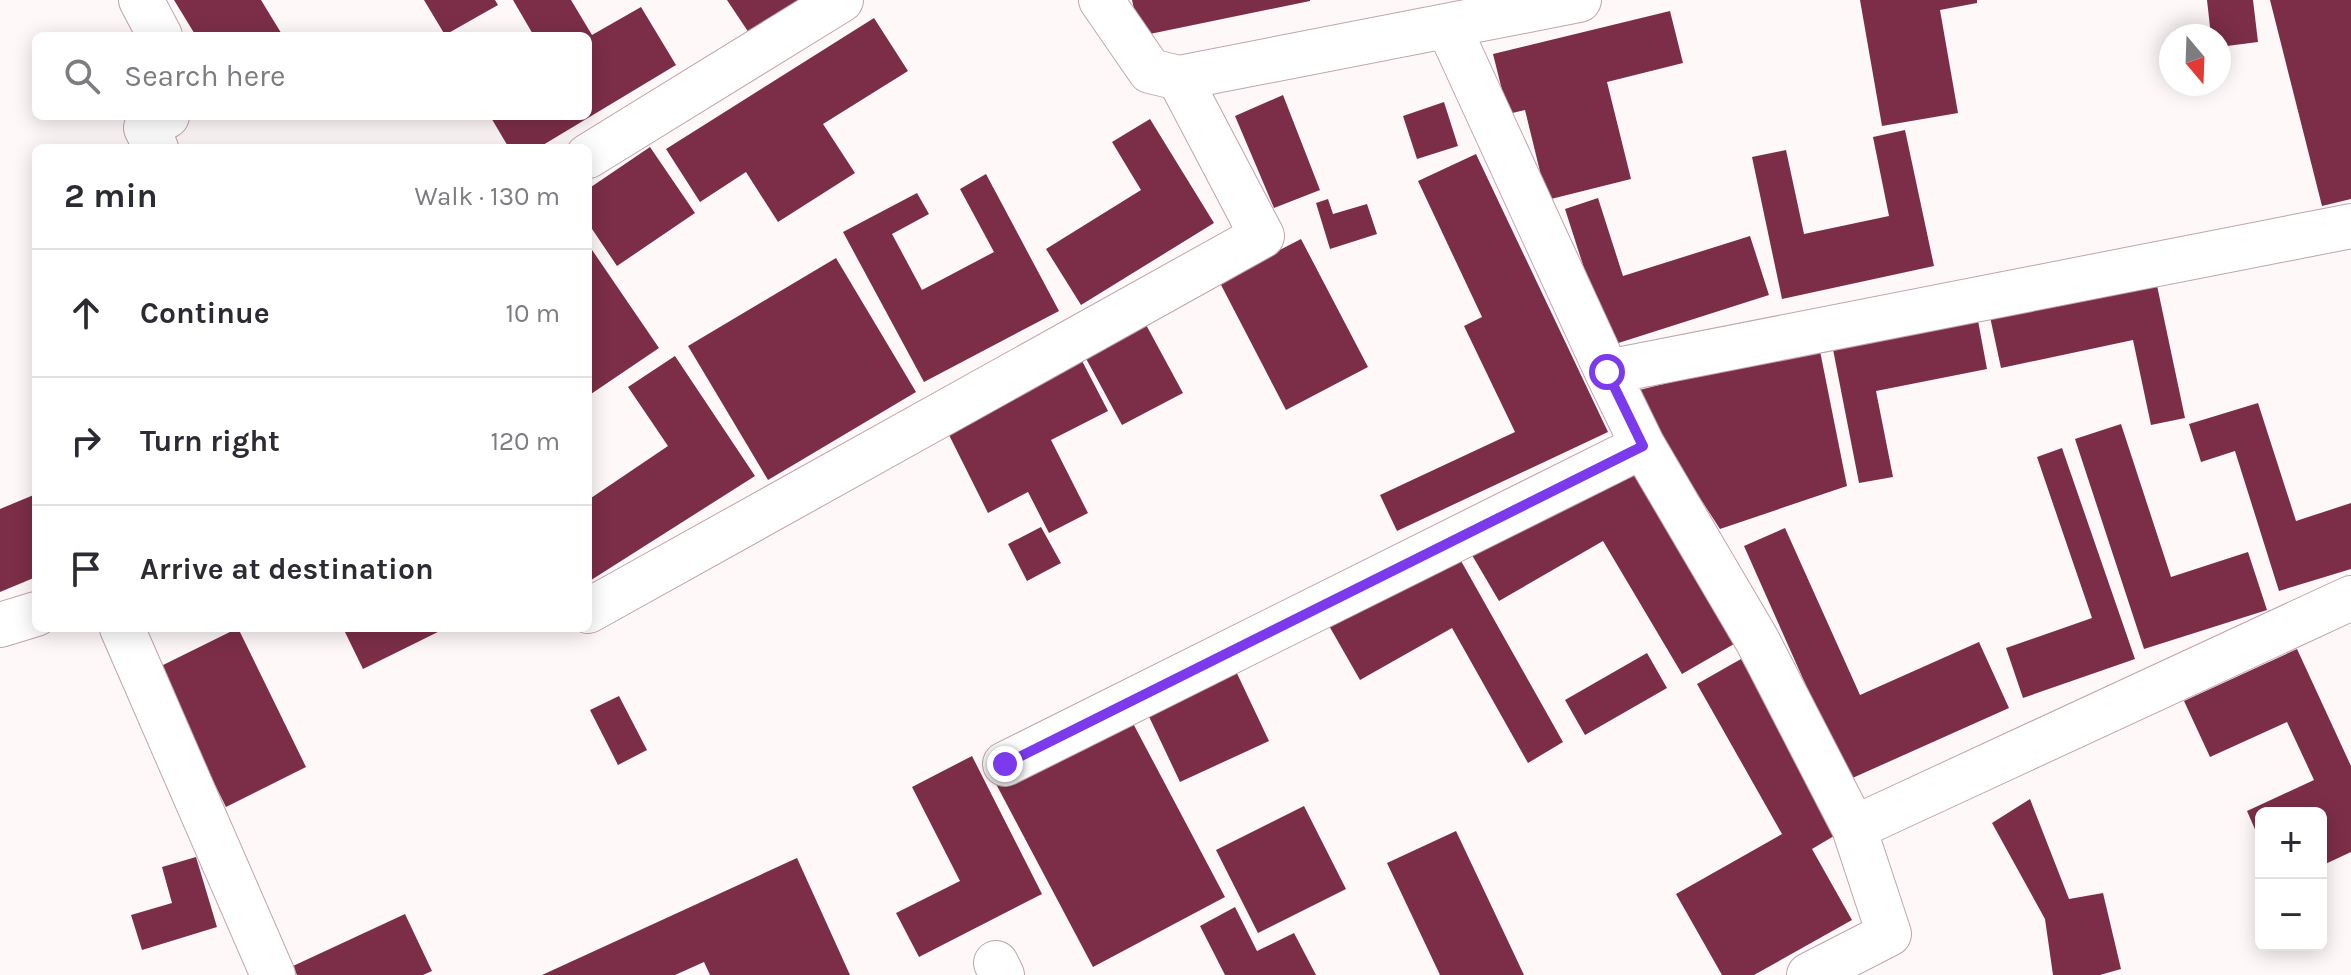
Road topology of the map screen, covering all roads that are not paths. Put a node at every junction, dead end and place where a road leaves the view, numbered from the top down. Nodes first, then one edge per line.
1 (141, 0) edge
2 (841, 0) edge
3 (1101, 0) edge
4 (1579, 0) edge
5 (1448, 26) junction
6 (158, 32) edge
7 (1179, 78) junction
8 (160, 120) edge
9 (154, 144) edge
10 (592, 154) edge
11 (2351, 226) edge
12 (1607, 372) junction
13 (1643, 446) junction
14 (2351, 598) edge
15 (592, 609) edge
16 (32, 615) edge
17 (0, 625) edge
18 (124, 632) edge
19 (1005, 764) dead end
20 (1854, 828) junction
21 (273, 975) edge
22 (1809, 975) edge

1 - 6 street
2 - 10 street
3 - 7 street
4 - 5 street
5 - 7 street
5 - 12 street
7 - 15 street
8 - 9 street
11 - 12 street
12 - 13 street
13 - 19 street
13 - 20 street
14 - 20 street
16 - 17 street
18 - 21 street
20 - 22 street

